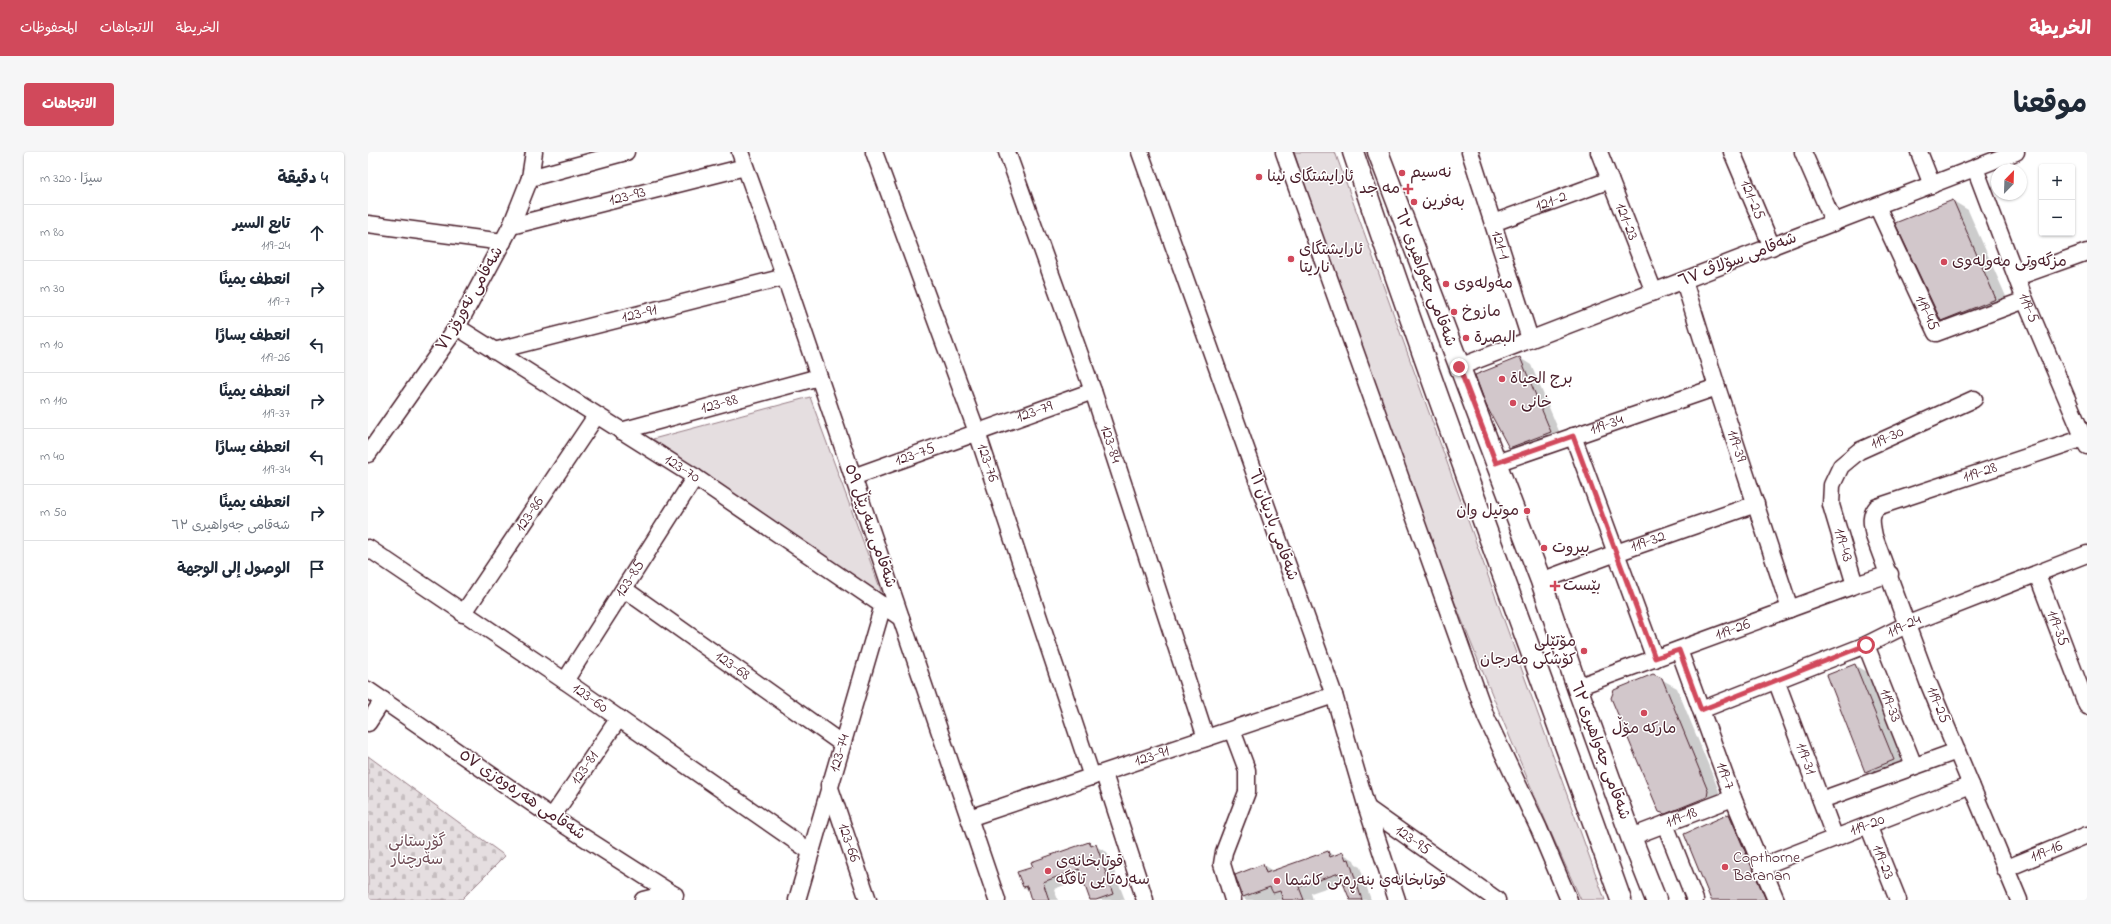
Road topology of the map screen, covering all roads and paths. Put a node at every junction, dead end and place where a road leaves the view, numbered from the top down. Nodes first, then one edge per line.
1 (534, 152) edge
2 (626, 152) edge
3 (874, 152) edge
4 (1007, 152) edge
5 (1140, 152) edge
6 (1284, 152) edge
7 (1353, 152) edge
8 (1378, 152) edge
9 (1470, 152) edge
10 (1599, 152) edge
11 (1732, 152) edge
12 (1803, 152) edge
13 (1919, 152) edge
14 (2008, 154) edge
15 (742, 160) edge
16 (1975, 168) junction
17 (530, 178) junction
18 (1610, 180) junction
19 (1932, 185) junction
20 (1877, 206) junction
21 (1493, 223) junction
22 (1834, 223) junction
23 (368, 224) edge
24 (510, 226) junction
25 (503, 242) junction
26 (1772, 247) junction
27 (2087, 252) edge
28 (785, 277) junction
29 (2017, 277) junction
30 (1684, 281) junction
31 (1654, 292) junction
32 (2025, 300) junction
33 (458, 327) junction
34 (1530, 340) junction
35 (494, 351) junction
36 (1459, 367) junction
37 (819, 377) junction
38 (1717, 387) junction
39 (1093, 391) junction
40 (1974, 399) dead end
41 (596, 416) junction
42 (621, 431) junction
43 (977, 432) junction
44 (1573, 436) junction
45 (2085, 442) edge
46 (368, 454) edge
47 (1496, 463) junction
48 (695, 477) junction
49 (853, 477) junction
50 (1756, 504) junction
51 (1831, 505) joint
52 (1876, 507) joint
53 (368, 548) edge
54 (1616, 553) junction
55 (2087, 554) edge
56 (1890, 574) junction
57 (2037, 574) junction
58 (1541, 581) junction
59 (1855, 585) junction
60 (624, 589) junction
61 (883, 605) junction
62 (1790, 609) junction
63 (464, 614) junction
64 (901, 618) junction
65 (1908, 624) junction
66 (1866, 645) junction
67 (1679, 650) junction
68 (1655, 658) junction
69 (1776, 680) junction
70 (565, 681) junction
71 (1577, 687) junction
72 (368, 690) edge
73 (1334, 695) junction
74 (383, 700) junction
75 (2087, 706) edge
76 (1701, 710) junction
77 (619, 718) junction
78 (368, 723) edge
79 (1232, 730) junction
80 (1206, 738) junction
81 (841, 743) junction
82 (1957, 751) junction
83 (1914, 766) junction
84 (1098, 775) junction
85 (829, 785) junction
86 (1972, 786) junction
87 (1733, 798) junction
88 (1821, 800) junction
89 (1368, 808) junction
90 (552, 818) junction
91 (969, 818) junction
92 (1666, 824) junction
93 (1868, 825) junction
94 (2087, 835) edge
95 (1631, 837) junction
96 (1835, 838) junction
97 (811, 852) junction
98 (1763, 866) junction
99 (2005, 869) junction
100 (676, 898) edge
101 (643, 900) edge
102 (797, 900) edge
103 (868, 900) edge
104 (997, 900) edge
105 (1146, 900) edge
106 (1233, 900) edge
107 (1397, 900) edge
108 (1496, 900) edge
109 (1569, 900) edge
110 (1621, 900) edge
111 (1656, 900) edge
112 (1695, 900) edge
113 (1776, 900) edge
114 (1898, 900) edge
115 (2019, 900) edge

1 - 17 street, شەقامی نەورۆز ٧١
2 - 17 street
3 - 43 street, 123-76
4 - 39 street, 123-84
5 - 73 street, شەقامی بادینان ٦١
6 - 109 street
7 - 110 main road, شەقامی جەواهیری ٦٣
8 - 36 main road, شەقامی جەواهیری ٦٣
9 - 21 street, 121-1
10 - 18 street, 121-23
11 - 26 street, 121-25
12 - 22 street
13 - 19 street
14 - 16 street, شەقامی سۆلاڤ ٦٧
15 - 24 street, 123-93
15 - 28 street, شەقامی سەرپێڵ ٥٩
16 - 19 street, شەقامی سۆلاڤ ٦٧
16 - 29 street, 119-5
17 - 24 street, شەقامی نەورۆز ٧١
18 - 21 street, 121-2
18 - 31 street, 121-23
19 - 20 street, شەقامی سۆلاڤ ٦٧
20 - 22 street, شەقامی سۆلاڤ ٦٧
20 - 32 street, 119-45
21 - 34 street, 121-1
22 - 26 street, شەقامی سۆلاڤ ٦٧
23 - 25 street
24 - 25 street, شەقامی نەورۆز ٧١
25 - 33 street, شەقامی نەورۆز ٧١
26 - 30 street, شەقامی سۆلاڤ ٦٧
27 - 29 street
28 - 35 street, 123-91
28 - 37 street, شەقامی سەرپێڵ ٥٩
29 - 32 street, 119-5
30 - 31 street, شەقامی سۆلاڤ ٦٧
30 - 38 street, 119-39
31 - 34 street, شەقامی سۆلاڤ ٦٧
32 - 45 street, 119-5
33 - 35 street, 123-70
33 - 46 street, شەقامی نەورۆز ٧١
34 - 36 street, شەقامی سۆلاڤ ٦٧
35 - 41 street, 123-70
36 - 47 main road, شەقامی جەواهیری ٦٣
37 - 42 street, 123-88
37 - 49 street, شەقامی سەرپێڵ ٥٩
38 - 44 street, 119-34
38 - 50 street, 119-39
39 - 43 street, 123-79
39 - 80 street, 123-84
40 - 51 street, 119-30
41 - 42 street, 123-70
41 - 63 street, 123-86
42 - 48 street, 123-70
43 - 49 street, 123-75
43 - 84 street, 123-76
44 - 47 street, 119-34
44 - 54 street
45 - 52 street, 119-28
47 - 58 main road, شەقامی جەواهیری ٦٣
48 - 60 street, 123-85
48 - 61 street, 123-70
49 - 64 street, شەقامی سەرپێڵ ٥٩
50 - 54 street, 119-32
50 - 62 street, 119-39
51 - 59 street, 119-43
52 - 56 street, 119-25
53 - 63 street, 123-60
54 - 58 street, 119-32
54 - 68 street
55 - 57 street, 119-24
56 - 59 street, 119-26
56 - 65 street, 119-25
57 - 65 street, 119-24
57 - 75 street, 119-35
58 - 71 main road, شەقامی جەواهیری ٦٣
59 - 62 street, 119-26
60 - 70 street, 123-85
60 - 81 street, 123-68
61 - 64 street, 123-70
61 - 81 street, 123-74
62 - 67 street, 119-26
63 - 70 street, 123-60
64 - 91 street, شەقامی سەرپێڵ ٥٩
65 - 66 street, 119-24
65 - 82 street, 119-25
66 - 69 street, 119-24
66 - 83 street, 119-33
67 - 68 street, 119-26
67 - 76 street, 119-7
68 - 71 street, 119-26
69 - 76 street, 119-24
69 - 88 street, 119-31
70 - 77 street, 123-60
71 - 95 main road, شەقامی جەواهیری ٦٣
72 - 74 street, شەقامی هەرەوەزی ٥٧
73 - 79 street, 123-91
73 - 89 street, شەقامی بادینان ٦١
74 - 78 street
74 - 90 street, شەقامی هەرەوەزی ٥٧
76 - 87 street, 119-7
77 - 90 street, 123-81
77 - 97 street, 123-60
79 - 80 street, 123-91
79 - 106 street
80 - 84 street, 123-91
81 - 85 street, 123-74
82 - 83 street
82 - 86 street, 119-25
83 - 88 street
84 - 91 street, 123-91
84 - 105 street, 123-76
85 - 97 street, 123-74
85 - 103 street, 123-66
86 - 93 street, 119-20
86 - 99 street, 119-25
87 - 92 street, 119-18
87 - 98 street, 119-7
88 - 96 street, 119-31
89 - 107 street, شەقامی بادینان ٦١
89 - 108 street, 123-95
90 - 100 street, شەقامی هەرەوەزی ٥٧
91 - 104 street, شەقامی سەرپێڵ ٥٩
92 - 95 street, 119-18
92 - 112 street
93 - 96 street, 119-20
93 - 114 street, 119-23
94 - 99 street, 119-16
95 - 111 main road, شەقامی جەواهیری ٦٣
96 - 98 street, 119-20
97 - 102 street, 123-74
98 - 113 street, 119-7
99 - 115 street, 119-25
100 - 101 street

